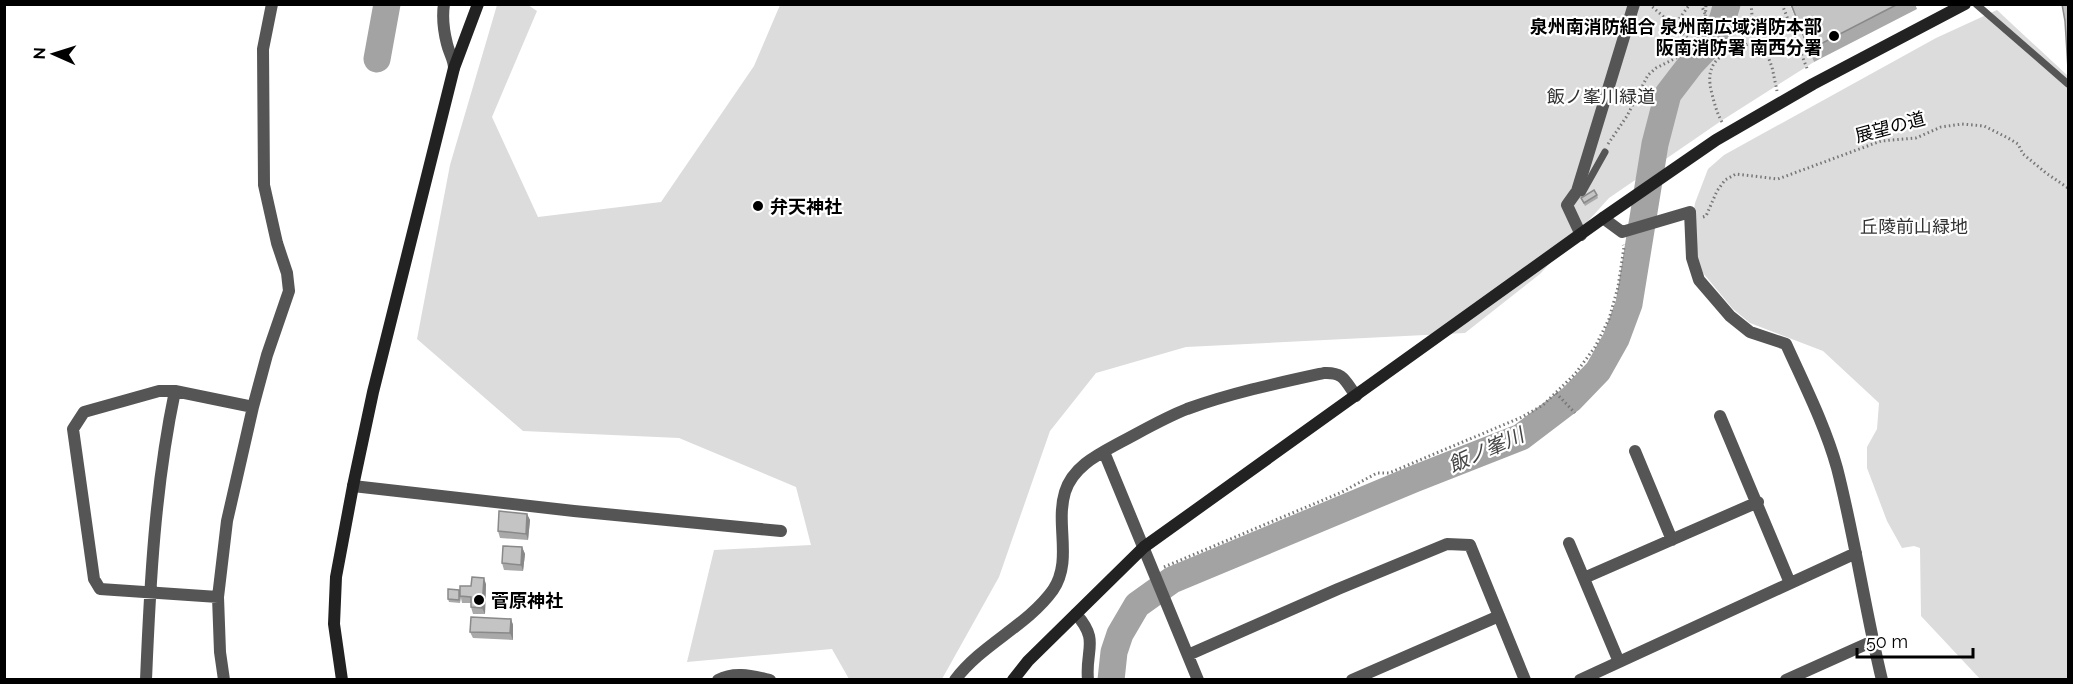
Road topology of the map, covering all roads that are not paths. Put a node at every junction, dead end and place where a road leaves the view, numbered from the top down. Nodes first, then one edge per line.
1 (272, 4) edge
2 (444, 4) edge
3 (478, 4) edge
4 (1634, 4) edge
5 (1965, 4) edge
6 (1976, 4) edge
7 (454, 68) junction
8 (2068, 84) edge
9 (1605, 152) road end
10 (1577, 191) junction
11 (1604, 218) junction
12 (1581, 235) junction
13 (175, 391) junction
14 (1356, 396) junction
15 (253, 407) junction
16 (1720, 416) dead end
17 (1635, 451) dead end
18 (1104, 452) junction
19 (353, 486) junction
20 (1758, 502) junction
21 (781, 531) dead end
22 (1672, 540) junction
23 (1569, 543) dead end
24 (1144, 547) junction
25 (1857, 553) junction
26 (1584, 578) junction
27 (1790, 583) junction
28 (150, 592) junction
29 (218, 597) junction
30 (1076, 614) junction
31 (1499, 616) junction
32 (1873, 641) junction
33 (1188, 655) junction
34 (1619, 662) junction
35 (146, 680) edge
36 (224, 680) edge
37 (342, 680) edge
38 (718, 680) edge
39 (770, 680) edge
40 (956, 680) edge
41 (1014, 680) edge
42 (1088, 680) edge
43 (1198, 680) edge
44 (1352, 680) edge
45 (1525, 680) edge
46 (1580, 680) edge
47 (1786, 680) edge
48 (1882, 680) edge

1 - 15 street
2 - 7 street
3 - 7 street
4 - 10 street
5 - 11 street
6 - 8 lane
7 - 19 street
9 - 10 lane
10 - 12 street
11 - 12 street
11 - 25 street
12 - 14 street
13 - 15 street
13 - 28 street
13 - 28 street
14 - 18 street
14 - 24 street
15 - 29 street
16 - 20 street
17 - 22 street
18 - 24 street
18 - 40 street
19 - 21 street
19 - 37 street
20 - 22 street
20 - 27 street
22 - 26 street
23 - 26 street
24 - 30 street
24 - 33 street
25 - 27 street
25 - 32 street
26 - 34 street
27 - 34 street
28 - 29 street
28 - 35 street
29 - 36 street
30 - 41 street
30 - 42 street
31 - 33 street
31 - 44 street
31 - 45 street
32 - 47 street
32 - 48 street
33 - 43 street
34 - 46 street
38 - 39 street

